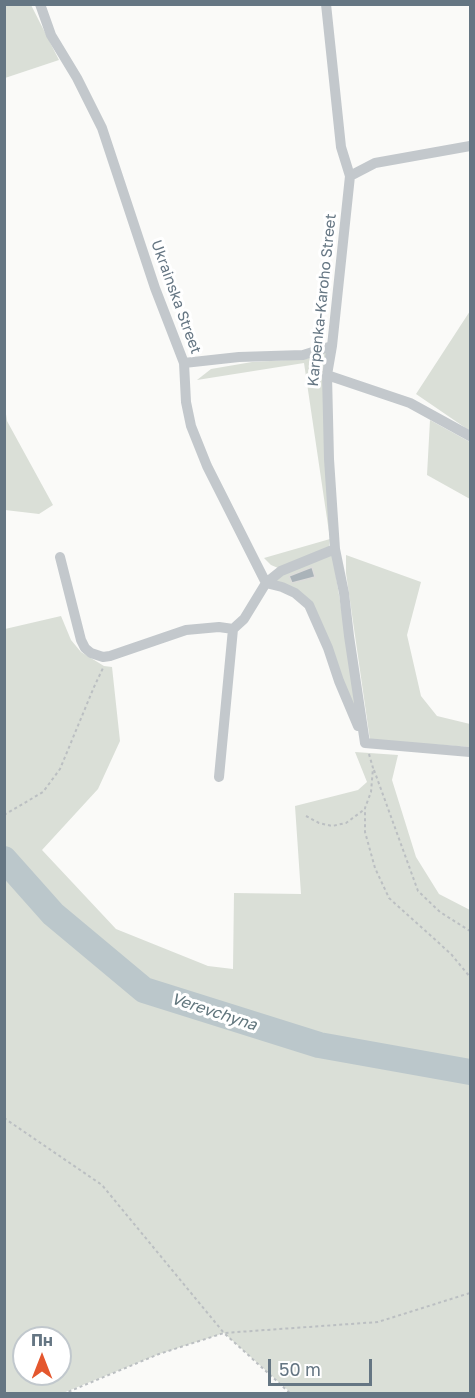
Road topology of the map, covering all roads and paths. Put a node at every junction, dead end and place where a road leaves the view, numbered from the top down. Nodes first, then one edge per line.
1 (40, 4) edge
2 (326, 4) edge
3 (471, 146) edge
4 (350, 176) junction
5 (332, 346) junction
6 (184, 363) junction
7 (327, 375) junction
8 (471, 436) edge
9 (335, 549) junction
10 (60, 557) dead end
11 (266, 583) junction
12 (233, 629) junction
13 (110, 656) junction
14 (365, 743) junction
15 (471, 752) edge
16 (373, 768) junction
17 (219, 777) dead end
18 (365, 808) junction
19 (4, 815) edge
20 (306, 816) dead end
21 (471, 931) edge
22 (471, 977) edge
23 (4, 1118) edge
24 (471, 1293) edge
25 (224, 1333) junction
26 (63, 1394) edge
27 (291, 1394) edge

1 - 6 street, Ukrainska Street
2 - 4 street, Karpenka-Karoho Street
3 - 4 street
4 - 5 street, Karpenka-Karoho Street
5 - 6 street
5 - 7 street, Karpenka-Karoho Street
6 - 11 street, Ukrainska Street
7 - 8 street
7 - 9 street, Karpenka-Karoho Street
9 - 11 street
9 - 14 street, Karpenka-Karoho Street
10 - 13 street
11 - 12 street
11 - 14 street
12 - 13 street
12 - 17 street
13 - 19 path
14 - 15 street
14 - 16 path
16 - 18 path
16 - 21 path
18 - 20 path
18 - 22 path
23 - 25 path
24 - 25 path
25 - 26 path
25 - 27 path

